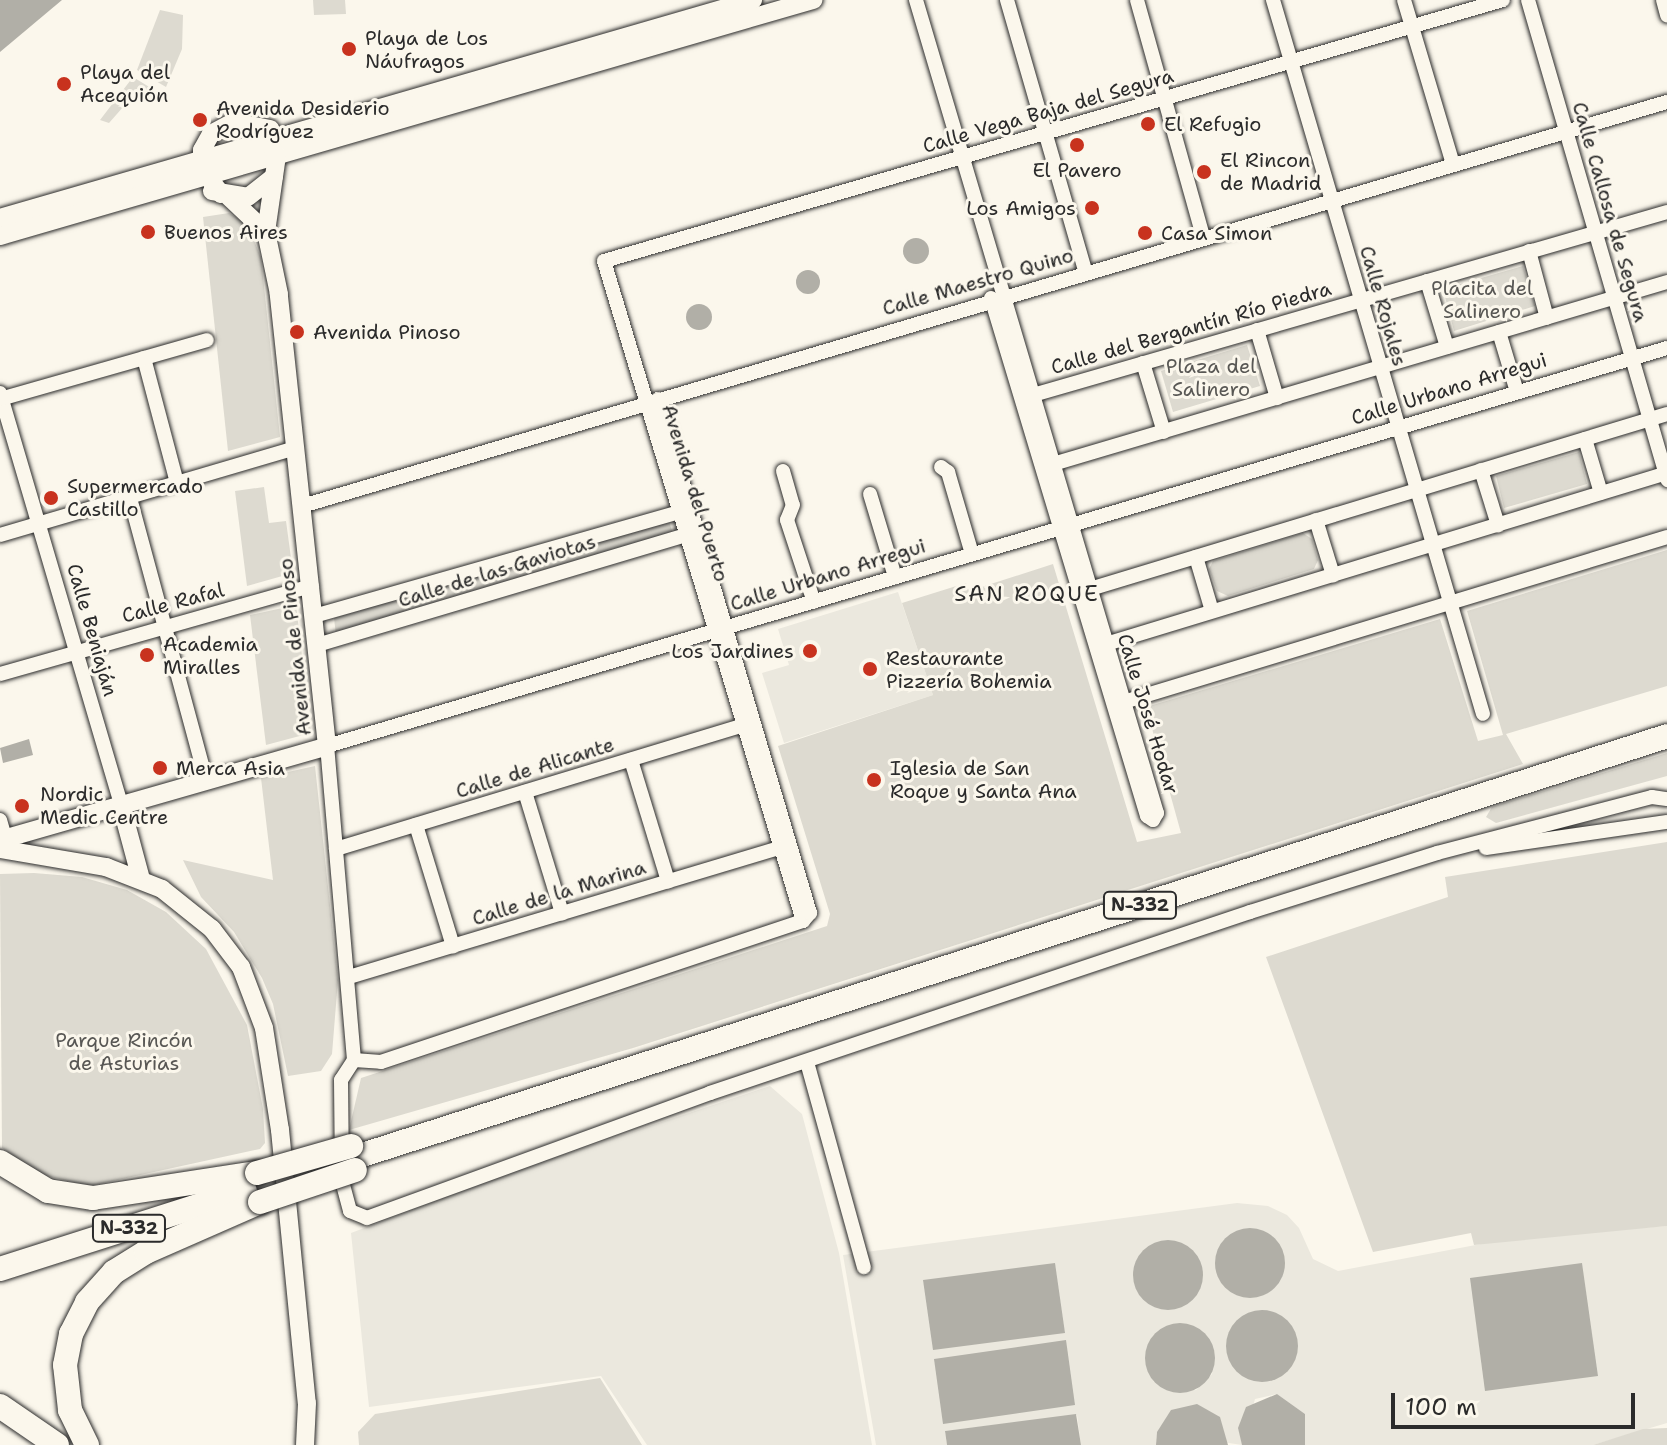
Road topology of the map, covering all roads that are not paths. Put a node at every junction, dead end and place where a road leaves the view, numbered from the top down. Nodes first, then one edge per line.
1 (753, 0) edge
2 (813, 0) edge
3 (916, 0) edge
4 (1007, 0) edge
5 (1137, 0) edge
6 (1273, 0) edge
7 (1404, 0) edge
8 (1503, 0) edge
9 (1528, 0) edge
10 (1663, 0) edge
11 (1667, 15) edge
12 (1413, 26) junction
13 (1291, 61) junction
14 (1164, 98) junction
15 (1667, 102) edge
16 (1566, 131) junction
17 (1046, 133) junction
18 (269, 141) junction
19 (298, 141) junction
20 (962, 157) junction
21 (1453, 164) junction
22 (203, 168) junction
23 (271, 181) junction
24 (181, 183) junction
25 (225, 195) junction
26 (1332, 199) junction
27 (1667, 212) edge
28 (0, 218) edge
29 (266, 232) junction
30 (1595, 232) junction
31 (0, 236) edge
32 (1203, 237) junction
33 (1529, 251) junction
34 (604, 261) joint
35 (1085, 271) junction
36 (1427, 281) junction
37 (1667, 282) edge
38 (997, 297) junction
39 (1614, 298) junction
40 (1361, 300) junction
41 (1547, 318) junction
42 (1257, 330) junction
43 (1499, 332) junction
44 (207, 340) dead end
45 (1447, 347) junction
46 (1667, 348) edge
47 (144, 358) junction
48 (1632, 358) junction
49 (1143, 363) junction
50 (1381, 367) junction
51 (1517, 392) junction
52 (1033, 395) junction
53 (1, 397) edge
54 (1277, 398) junction
55 (652, 400) junction
56 (1667, 414) edge
57 (1649, 419) junction
58 (1398, 427) junction
59 (1164, 432) junction
60 (1585, 439) junction
61 (296, 448) junction
62 (1053, 464) junction
63 (941, 467) dead end
64 (1481, 470) junction
65 (783, 471) dead end
66 (1666, 476) edge
67 (177, 483) junction
68 (1417, 490) junction
69 (1601, 493) junction
70 (870, 494) dead end
71 (130, 498) junction
72 (302, 506) junction
73 (680, 512) junction
74 (1316, 520) junction
75 (38, 524) junction
76 (1498, 525) junction
77 (1066, 526) junction
78 (0, 535) edge
79 (687, 535) junction
80 (1667, 537) edge
81 (1433, 544) junction
82 (972, 554) junction
83 (1196, 557) junction
84 (1333, 575) junction
85 (895, 577) junction
86 (312, 586) junction
87 (1090, 589) junction
88 (814, 602) junction
89 (1450, 603) junction
90 (1212, 611) junction
91 (314, 616) junction
92 (166, 626) junction
93 (721, 629) junction
94 (1106, 644) junction
95 (317, 645) junction
96 (75, 651) junction
97 (0, 674) edge
98 (1118, 703) junction
99 (1483, 714) dead end
100 (744, 725) junction
101 (1667, 736) edge
102 (327, 746) junction
103 (631, 760) junction
104 (206, 780) junction
105 (525, 792) junction
106 (1667, 799) edge
107 (121, 805) junction
108 (1617, 807) junction
109 (1667, 822) edge
110 (416, 825) junction
111 (1621, 829) junction
112 (1, 837) edge
113 (781, 847) junction
114 (336, 849) junction
115 (1437, 853) junction
116 (49, 856) junction
117 (0, 860) edge
118 (141, 879) junction
119 (668, 881) junction
120 (562, 913) junction
121 (803, 921) junction
122 (453, 946) junction
123 (349, 977) junction
124 (354, 1060) junction
125 (807, 1062) junction
126 (612, 1074) junction
127 (353, 1158) junction
128 (0, 1162) edge
129 (258, 1187) junction
130 (864, 1267) dead end
131 (0, 1269) edge
132 (0, 1406) edge
133 (57, 1445) edge
134 (87, 1445) edge
135 (305, 1445) edge

1 - 19 street
2 - 19 street
3 - 20 street, Calle José Hodar
4 - 17 street
5 - 14 street
6 - 13 street, Calle Rojales
7 - 12 street
8 - 12 street, Calle Vega Baja del Segura
9 - 16 street, Calle Callosa de Segura
10 - 11 street
12 - 13 street, Calle Vega Baja del Segura
12 - 21 street
13 - 14 street, Calle Vega Baja del Segura
13 - 26 street, Calle Rojales
14 - 17 street, Calle Vega Baja del Segura
14 - 32 street
15 - 16 street, Calle Maestro Quino
16 - 21 street, Calle Maestro Quino
16 - 30 street, Calle Callosa de Segura
17 - 20 street, Calle Vega Baja del Segura
17 - 35 street
18 - 19 street
18 - 19 street
18 - 22 street
18 - 22 street
18 - 23 street, Avenida de Pinoso
19 - 23 street
20 - 34 street, Calle Vega Baja del Segura
20 - 38 street, Calle José Hodar
21 - 26 street, Calle Maestro Quino
22 - 24 street
22 - 25 street
22 - 28 street
23 - 25 street
23 - 29 street, Avenida de Pinoso
24 - 25 street
24 - 31 street
25 - 29 street
26 - 32 street, Calle Maestro Quino
26 - 40 street, Calle Rojales
27 - 30 street, Calle del Bergantín Río Piedra
29 - 61 street, Avenida de Pinoso
30 - 33 street, Calle del Bergantín Río Piedra
30 - 39 street, Calle Callosa de Segura
32 - 35 street, Calle Maestro Quino
33 - 36 street, Calle del Bergantín Río Piedra
33 - 41 street
34 - 55 street, Avenida del Puerto
35 - 38 street, Calle Maestro Quino
36 - 40 street, Calle del Bergantín Río Piedra
36 - 45 street
37 - 39 street
38 - 52 street, Calle José Hodar
38 - 55 street, Calle Maestro Quino
38 - 77 street, Calle José Hodar
39 - 41 street
39 - 48 street, Calle Callosa de Segura
40 - 42 street, Calle del Bergantín Río Piedra
40 - 50 street, Calle Rojales
41 - 43 street
42 - 49 street, Calle del Bergantín Río Piedra
42 - 54 street
43 - 45 street
43 - 51 street
44 - 47 street
45 - 50 street
46 - 48 street, Calle Urbano Arregui
47 - 53 street
47 - 67 street
48 - 51 street, Calle Urbano Arregui
48 - 57 street, Calle Callosa de Segura
49 - 52 street, Calle del Bergantín Río Piedra
49 - 59 street
50 - 54 street
50 - 58 street, Calle Rojales
51 - 58 street, Calle Urbano Arregui
52 - 62 street, Calle José Hodar
53 - 75 street, Calle Beniaján
54 - 59 street
55 - 72 street, Calle Maestro Quino
55 - 73 street, Avenida del Puerto
55 - 93 street, Avenida del Puerto
56 - 57 street
57 - 60 street
57 - 66 street, Calle Callosa de Segura
58 - 68 street, Calle Rojales
58 - 77 street, Calle Urbano Arregui
59 - 62 street
60 - 64 street
60 - 69 street
61 - 67 street
61 - 72 street, Avenida de Pinoso
62 - 77 street, Calle José Hodar
63 - 82 street
64 - 68 street
64 - 76 street
65 - 88 street
66 - 69 street
67 - 71 street
68 - 74 street
68 - 81 street, Calle Rojales
69 - 76 street
70 - 85 street
71 - 75 street
71 - 92 street
72 - 86 street, Avenida de Pinoso
73 - 79 street, Avenida del Puerto
73 - 91 street, Calle de las Gaviotas
74 - 83 street
74 - 84 street
75 - 78 street
75 - 96 street, Calle Beniaján
76 - 81 street
77 - 82 street, Calle Urbano Arregui
77 - 87 street, Calle José Hodar
77 - 98 street, Calle José Hodar
79 - 93 street, Avenida del Puerto
79 - 95 street, Calle de las Gaviotas
80 - 89 street
81 - 84 street
81 - 89 street, Calle Rojales
82 - 85 street, Calle Urbano Arregui
83 - 87 street
83 - 90 street
84 - 90 street
85 - 88 street, Calle Urbano Arregui
86 - 91 street, Avenida de Pinoso
86 - 92 street, Calle Rafal
87 - 94 street, Calle José Hodar
88 - 93 street, Calle Urbano Arregui
89 - 98 street
89 - 99 street, Calle Rojales
90 - 94 street
91 - 95 street, Avenida de Pinoso
92 - 96 street, Calle Rafal
92 - 104 street
93 - 100 street, Avenida del Puerto
93 - 102 street, Calle Urbano Arregui
93 - 121 street, Avenida del Puerto
94 - 98 street, Calle José Hodar
95 - 102 street, Avenida de Pinoso
96 - 97 street, Calle Rafal
96 - 107 street, Calle Beniaján
98 - 98 street, Calle José Hodar
100 - 103 street, Calle de Alicante
100 - 113 street, Avenida del Puerto
101 - 126 highway, N-332
102 - 104 street, Calle Urbano Arregui
102 - 114 street, Avenida de Pinoso
103 - 105 street, Calle de Alicante
103 - 119 street
104 - 107 street, Calle Urbano Arregui
105 - 110 street, Calle de Alicante
105 - 120 street
106 - 108 street
107 - 112 street, Calle Urbano Arregui
107 - 118 street, Calle Beniaján
108 - 111 street
108 - 115 street
109 - 111 street
110 - 114 street, Calle de Alicante
110 - 122 street
111 - 115 street
112 - 116 street
113 - 119 street, Calle de la Marina
113 - 121 street, Avenida del Puerto
114 - 123 street, Avenida de Pinoso
115 - 125 street
116 - 117 street
116 - 118 street
118 - 135 street
119 - 120 street, Calle de la Marina
120 - 122 street, Calle de la Marina
121 - 124 street
122 - 123 street, Calle de la Marina
123 - 124 street, Avenida de Pinoso
124 - 125 street
125 - 130 street
126 - 127 highway, N-332
126 - 127 highway
127 - 129 highway, N-332
128 - 129 highway
129 - 131 highway, N-332
129 - 134 highway
132 - 133 highway

